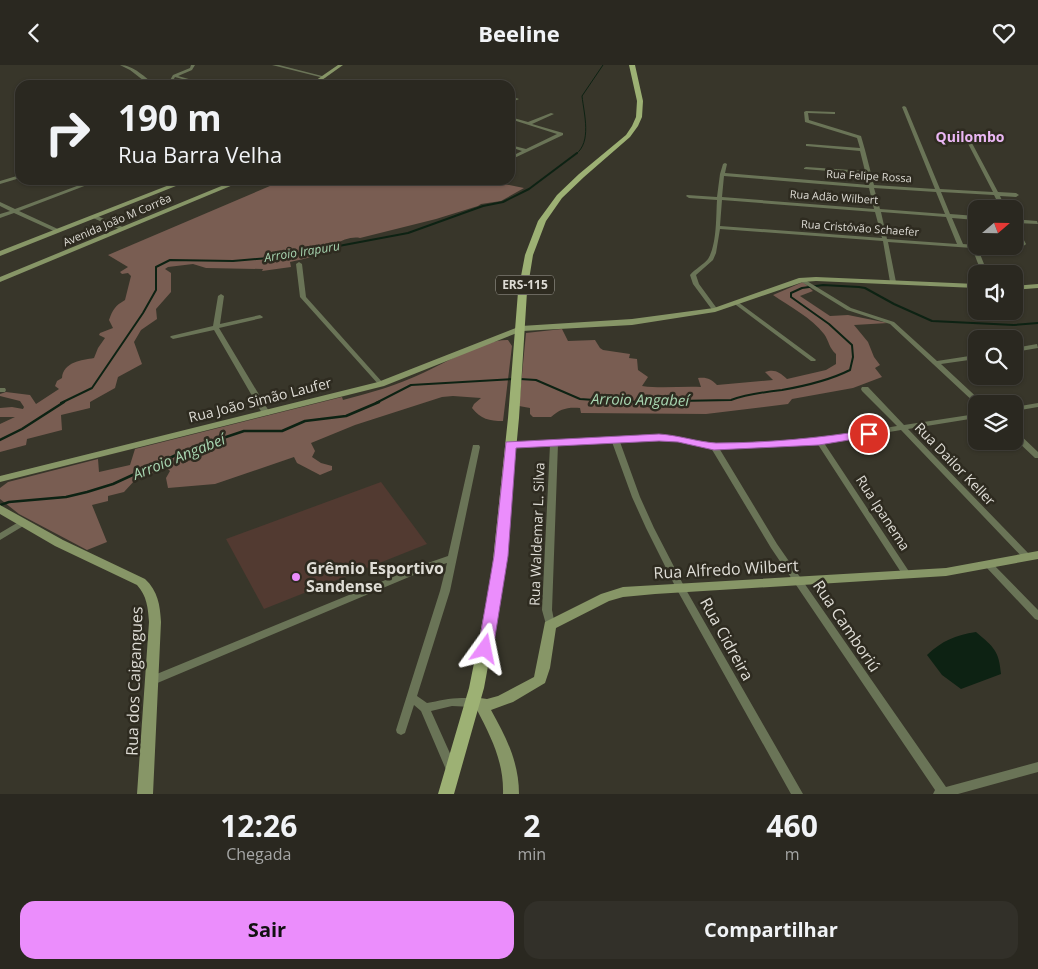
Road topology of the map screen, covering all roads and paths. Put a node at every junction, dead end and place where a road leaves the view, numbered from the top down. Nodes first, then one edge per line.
1 (122, 65) edge
2 (193, 65) edge
3 (274, 65) edge
4 (341, 65) edge
5 (632, 65) edge
6 (174, 76) junction
7 (324, 77) junction
8 (144, 80) edge
9 (172, 80) edge
10 (189, 80) edge
11 (320, 80) edge
12 (904, 107) dead end
13 (834, 113) dead end
14 (552, 114) dead end
15 (515, 119) edge
16 (530, 123) junction
17 (963, 130) dead end
18 (808, 145) dead end
19 (515, 148) edge
20 (863, 150) junction
21 (526, 151) junction
22 (515, 156) edge
23 (725, 164) dead end
24 (806, 168) dead end
25 (868, 173) junction
26 (722, 174) junction
27 (15, 178) edge
28 (0, 183) edge
29 (84, 185) edge
30 (176, 185) edge
31 (230, 185) edge
32 (872, 186) junction
33 (936, 190) junction
34 (996, 194) junction
35 (1016, 195) dead end
36 (689, 196) dead end
37 (719, 198) junction
38 (999, 200) edge
39 (0, 205) edge
40 (13, 211) junction
41 (877, 211) junction
42 (0, 216) edge
43 (948, 216) junction
44 (95, 217) junction
45 (968, 217) edge
46 (1023, 222) edge
47 (1037, 223) dead end
48 (717, 227) junction
49 (123, 229) junction
50 (58, 231) junction
51 (885, 240) junction
52 (960, 245) junction
53 (968, 246) edge
54 (0, 254) edge
55 (299, 264) dead end
56 (0, 280) edge
57 (893, 282) junction
58 (808, 285) junction
59 (968, 286) edge
60 (1038, 286) edge
61 (1023, 287) edge
62 (220, 296) dead end
63 (738, 304) junction
64 (715, 310) junction
65 (260, 317) dead end
66 (216, 328) junction
67 (520, 329) junction
68 (173, 337) dead end
69 (1038, 346) edge
70 (1023, 348) edge
71 (968, 358) edge
72 (813, 361) dead end
73 (935, 363) junction
74 (381, 385) junction
75 (865, 389) dead end
76 (971, 395) edge
77 (1038, 405) edge
78 (1023, 408) edge
79 (266, 413) junction
80 (968, 417) edge
81 (903, 429) junction
82 (615, 441) junction
83 (819, 441) junction
84 (1023, 442) edge
85 (554, 443) junction
86 (510, 445) junction
87 (714, 446) junction
88 (476, 447) dead end
89 (1038, 456) edge
90 (0, 479) edge
91 (3, 511) edge
92 (22, 523) junction
93 (0, 537) edge
94 (1033, 556) edge
95 (452, 559) junction
96 (989, 565) junction
97 (907, 575) junction
98 (798, 582) junction
99 (681, 588) junction
100 (1038, 616) edge
101 (550, 625) junction
102 (152, 681) junction
103 (412, 698) junction
104 (477, 704) junction
105 (425, 708) junction
106 (401, 730) dead end
107 (1038, 767) edge
108 (453, 773) junction
109 (145, 794) edge
110 (446, 794) edge
111 (511, 794) edge
112 (797, 794) edge
113 (942, 794) edge

1 - 8 street
2 - 6 street
3 - 7 street
4 - 7 street
5 - 67 main road, ERS-115
6 - 9 street
6 - 10 street
7 - 11 street
12 - 33 street
13 - 20 street
14 - 16 street
15 - 16 street
16 - 21 street
17 - 34 street
18 - 20 street
19 - 21 street
20 - 25 street
21 - 22 street
23 - 26 street
24 - 25 street
25 - 32 street
26 - 32 street, Rua Felipe Rossa
26 - 37 street
27 - 28 street
29 - 40 street
30 - 44 street
31 - 49 street, Avenida João M Corrêa
32 - 33 street, Rua Felipe Rossa
32 - 41 street
33 - 34 street, Rua Felipe Rossa
33 - 43 street
34 - 35 street, Rua Felipe Rossa
34 - 38 street
36 - 37 street, Rua Adão Wilbert
37 - 41 street, Rua Adão Wilbert
37 - 48 street
39 - 40 street
40 - 42 street
40 - 50 street
41 - 43 street, Rua Adão Wilbert
41 - 51 street
43 - 45 street, Rua Adão Wilbert
43 - 52 street
44 - 49 street
44 - 50 street
46 - 47 street
48 - 51 street, Rua Cristóvão Schaefer
48 - 64 street
49 - 56 street, Avenida João M Corrêa
50 - 54 street
51 - 52 street, Rua Cristóvão Schaefer
51 - 57 street
52 - 53 street, Rua Cristóvão Schaefer
55 - 74 street
57 - 58 street, Rua João Simão Laufer
57 - 59 street, Rua João Simão Laufer
58 - 63 street, Rua João Simão Laufer
58 - 73 street
60 - 61 street
62 - 66 street
63 - 64 street, Rua João Simão Laufer
63 - 72 street
64 - 67 street, Rua João Simão Laufer
65 - 66 street
66 - 68 street
66 - 79 street
67 - 74 street, Rua João Simão Laufer
67 - 86 main road, ERS-115
69 - 70 street
71 - 73 street
73 - 76 street
74 - 79 street, Rua João Simão Laufer
75 - 81 street, Rua Dailor Keller
77 - 78 street
79 - 90 street, Rua João Simão Laufer
80 - 81 street
81 - 83 street
81 - 94 street, Rua Dailor Keller
82 - 85 street
82 - 87 street
82 - 99 street, Rua Cidreira
83 - 87 street
83 - 97 street, Rua Ipanema
84 - 89 street
85 - 86 street
85 - 101 street, Rua Waldemar L. Silva
86 - 104 main road, ERS-115
87 - 98 street, Rua Camboriú
88 - 95 street
91 - 92 street, Rua dos Caigangues
92 - 93 street
92 - 102 street, Rua dos Caigangues
94 - 96 street, Rua Alfredo Wilbert
95 - 102 street
95 - 103 street
96 - 97 street, Rua Alfredo Wilbert
96 - 100 street
97 - 98 street, Rua Alfredo Wilbert
98 - 99 street, Rua Alfredo Wilbert
98 - 113 street, Rua Camboriú
99 - 101 street, Rua Alfredo Wilbert
99 - 112 street, Rua Cidreira
101 - 104 street
102 - 109 street, Rua dos Caigangues
103 - 105 street
103 - 106 street
104 - 105 street
104 - 108 main road, ERS-115
104 - 111 street
105 - 108 street
107 - 113 street
108 - 110 main road, ERS-115

